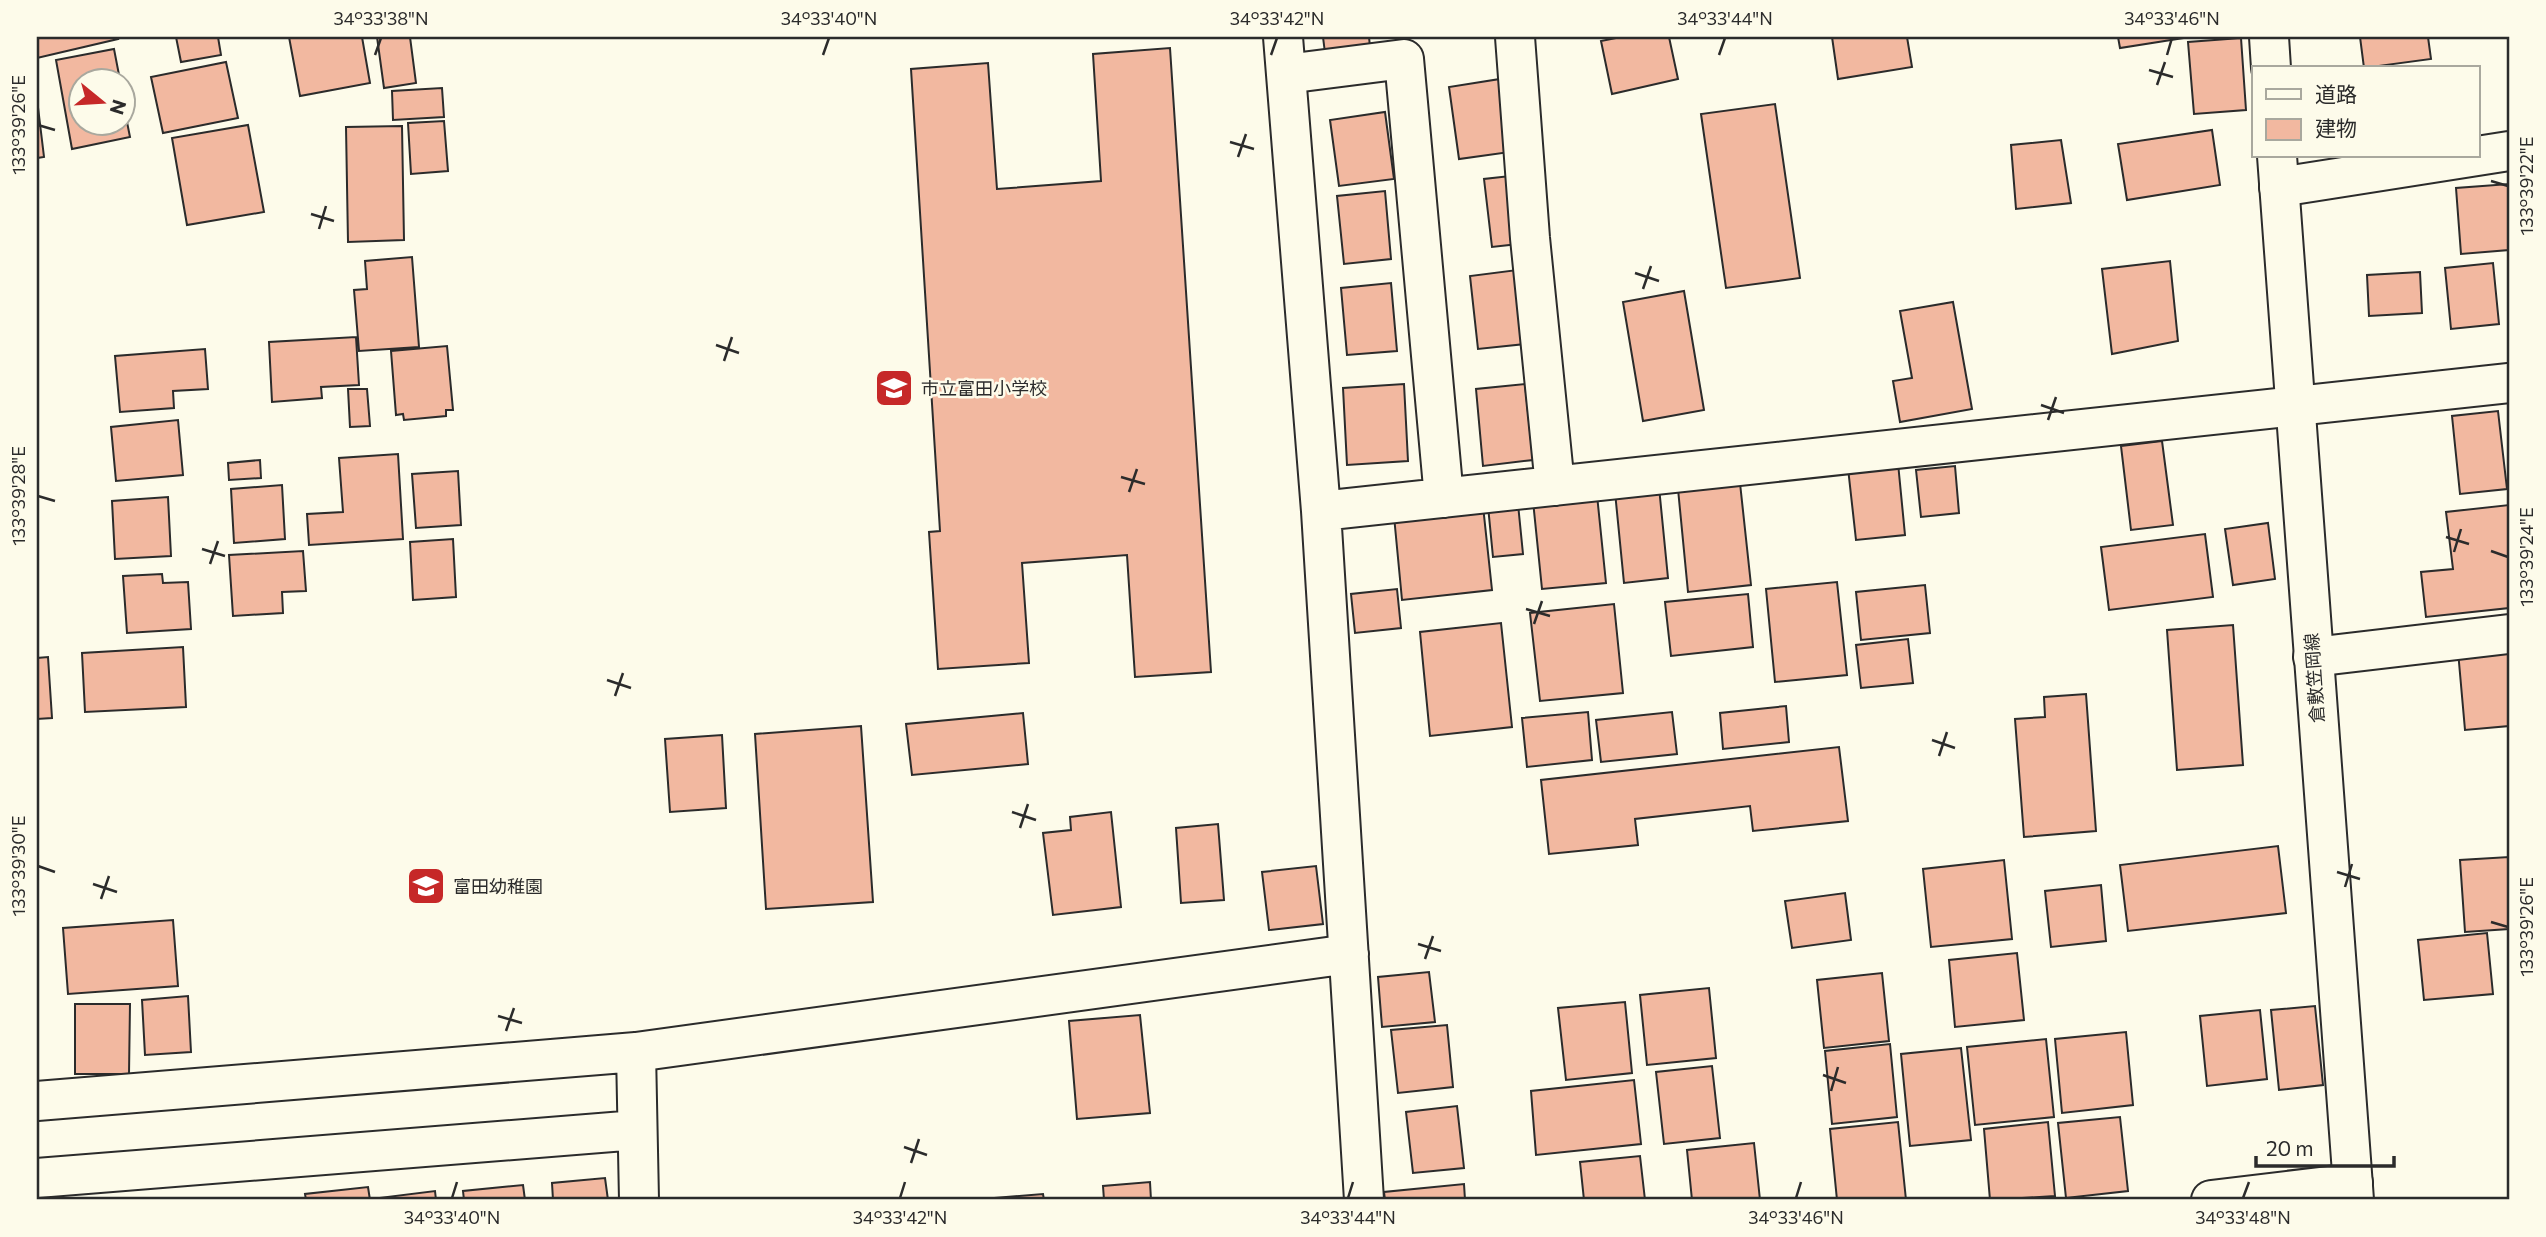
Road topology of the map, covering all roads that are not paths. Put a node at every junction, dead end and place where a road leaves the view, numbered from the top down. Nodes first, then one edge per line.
1 (1283, 37) edge
2 (1515, 37) edge
3 (2269, 37) edge
4 (2271, 66) edge
5 (1286, 74) junction
6 (2509, 151) edge
7 (2480, 154) edge
8 (2432, 158) edge
9 (2278, 172) edge
10 (2509, 383) edge
11 (2294, 407) junction
12 (1555, 486) junction
13 (1444, 498) junction
14 (1321, 511) junction
15 (2509, 634) edge
16 (2313, 657) junction
17 (1349, 954) junction
18 (636, 1052) junction
19 (37, 1101) edge
20 (637, 1130) junction
21 (37, 1178) edge
22 (2354, 1192) edge
23 (639, 1200) edge
24 (1364, 1200) edge
25 (2211, 1200) edge

1 - 5 street
2 - 12 street
3 - 4 street
5 - 13 street
5 - 14 street
6 - 7 street
8 - 9 street
9 - 11 street, 倉敷笠岡線
10 - 11 street
11 - 12 street
11 - 16 street, 倉敷笠岡線
12 - 13 street
13 - 14 street
14 - 17 street
15 - 16 street
16 - 22 street, 倉敷笠岡線
17 - 18 street
17 - 24 street
18 - 19 street
18 - 20 street
20 - 21 street
20 - 23 street
22 - 25 street

